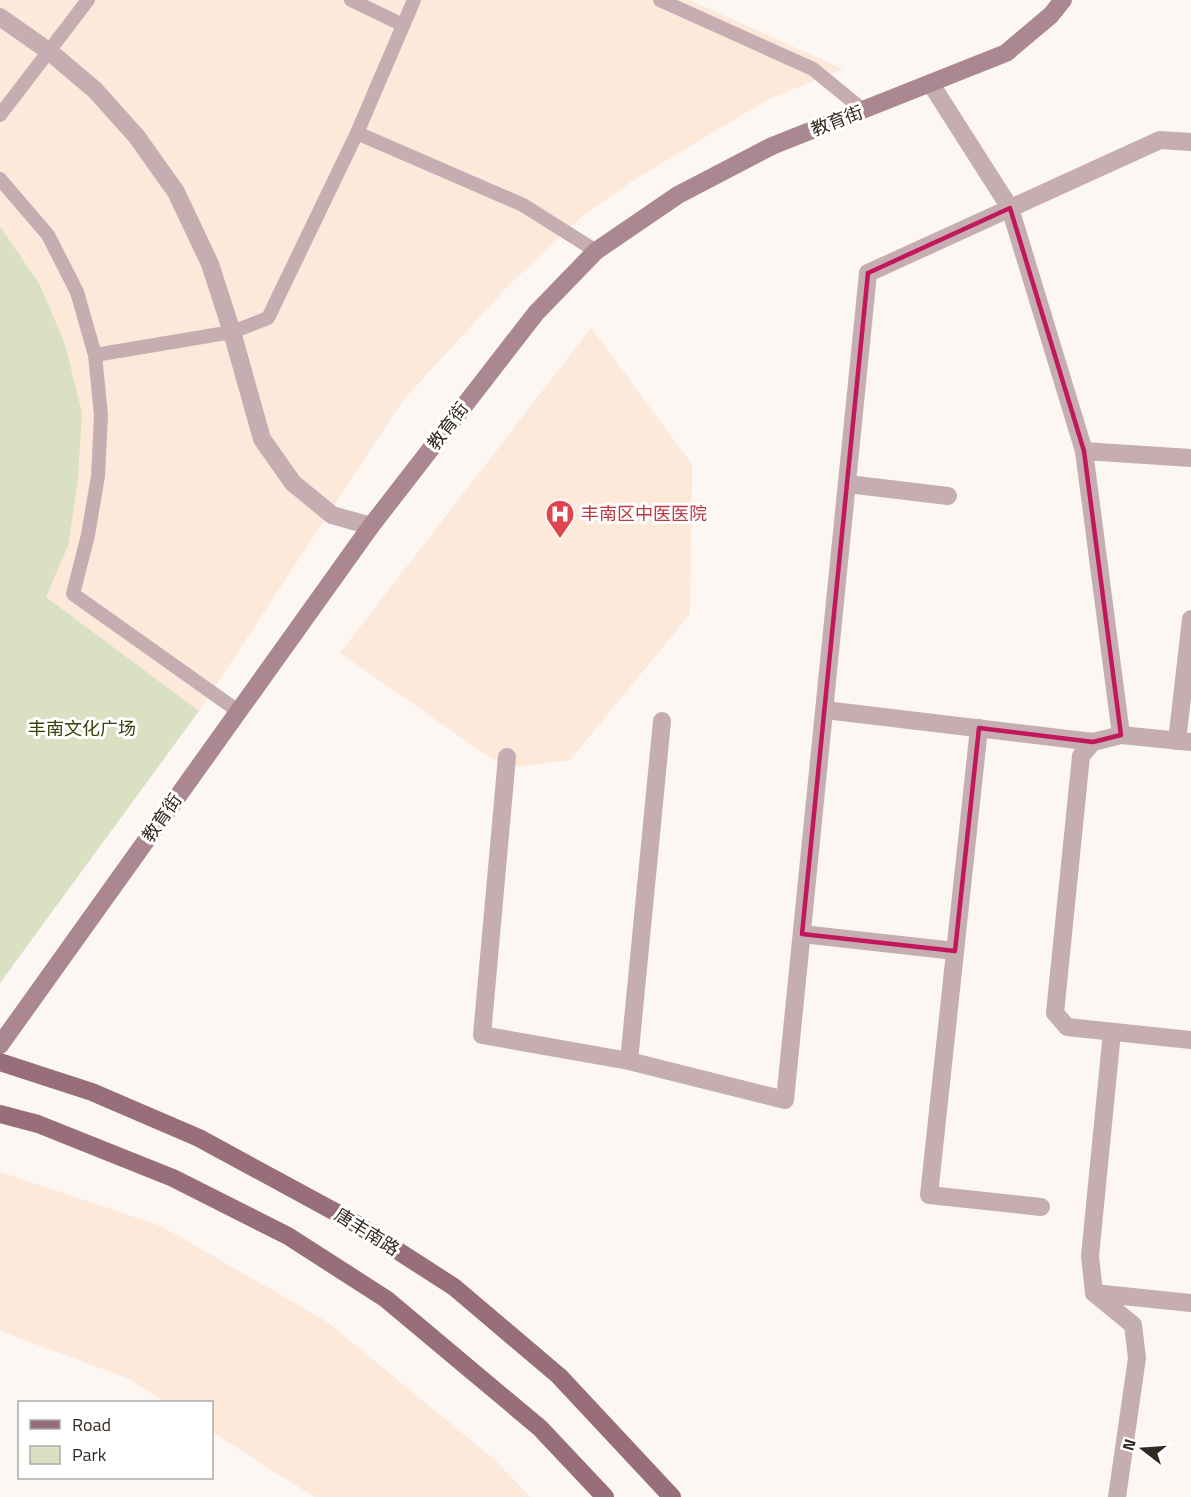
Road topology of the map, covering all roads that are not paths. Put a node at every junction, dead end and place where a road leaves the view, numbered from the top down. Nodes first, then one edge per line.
1 (88, 0) edge
2 (351, 0) edge
3 (414, 0) edge
4 (660, 0) edge
5 (1063, 0) edge
6 (0, 17) edge
7 (403, 25) junction
8 (50, 52) junction
9 (931, 84) junction
10 (863, 110) junction
11 (0, 115) edge
12 (357, 133) junction
13 (1191, 142) edge
14 (0, 179) edge
15 (1010, 208) junction
16 (596, 251) junction
17 (232, 332) junction
18 (95, 355) junction
19 (1084, 451) junction
20 (1191, 458) edge
21 (848, 484) junction
22 (948, 496) dead end
23 (371, 526) junction
24 (1191, 619) edge
25 (825, 710) junction
26 (238, 711) junction
27 (662, 721) dead end
28 (979, 728) junction
29 (1121, 735) junction
30 (1184, 741) edge
31 (1093, 742) junction
32 (507, 758) dead end
33 (802, 934) junction
34 (955, 951) junction
35 (1112, 1032) junction
36 (1191, 1040) edge
37 (0, 1045) edge
38 (629, 1060) junction
39 (0, 1062) edge
40 (0, 1114) edge
41 (1041, 1207) dead end
42 (1094, 1293) junction
43 (1191, 1303) edge
44 (605, 1497) edge
45 (672, 1497) edge
46 (1116, 1497) edge

1 - 8 lane
2 - 7 lane
3 - 7 lane
4 - 10 lane
5 - 9 street, 教育街
6 - 8 street
7 - 12 lane
8 - 11 lane
8 - 17 street
9 - 10 street, 教育街
9 - 15 street
10 - 16 street, 教育街
12 - 16 lane
12 - 17 lane
13 - 15 street
14 - 18 lane
15 - 19 street
15 - 21 street
16 - 23 street, 教育街
17 - 18 lane
17 - 23 street
18 - 26 lane
19 - 20 street
19 - 29 street
21 - 22 street
21 - 25 street
23 - 26 street, 教育街
24 - 30 street
25 - 28 street
25 - 33 street
26 - 37 street, 教育街
27 - 38 street
28 - 31 street
28 - 34 street
29 - 30 street
29 - 31 street
31 - 35 street
32 - 38 street
33 - 34 street
33 - 38 street
34 - 41 street
35 - 36 street
35 - 42 street
39 - 45 main road, 唐丰南路
40 - 44 main road
42 - 43 street
42 - 46 street

